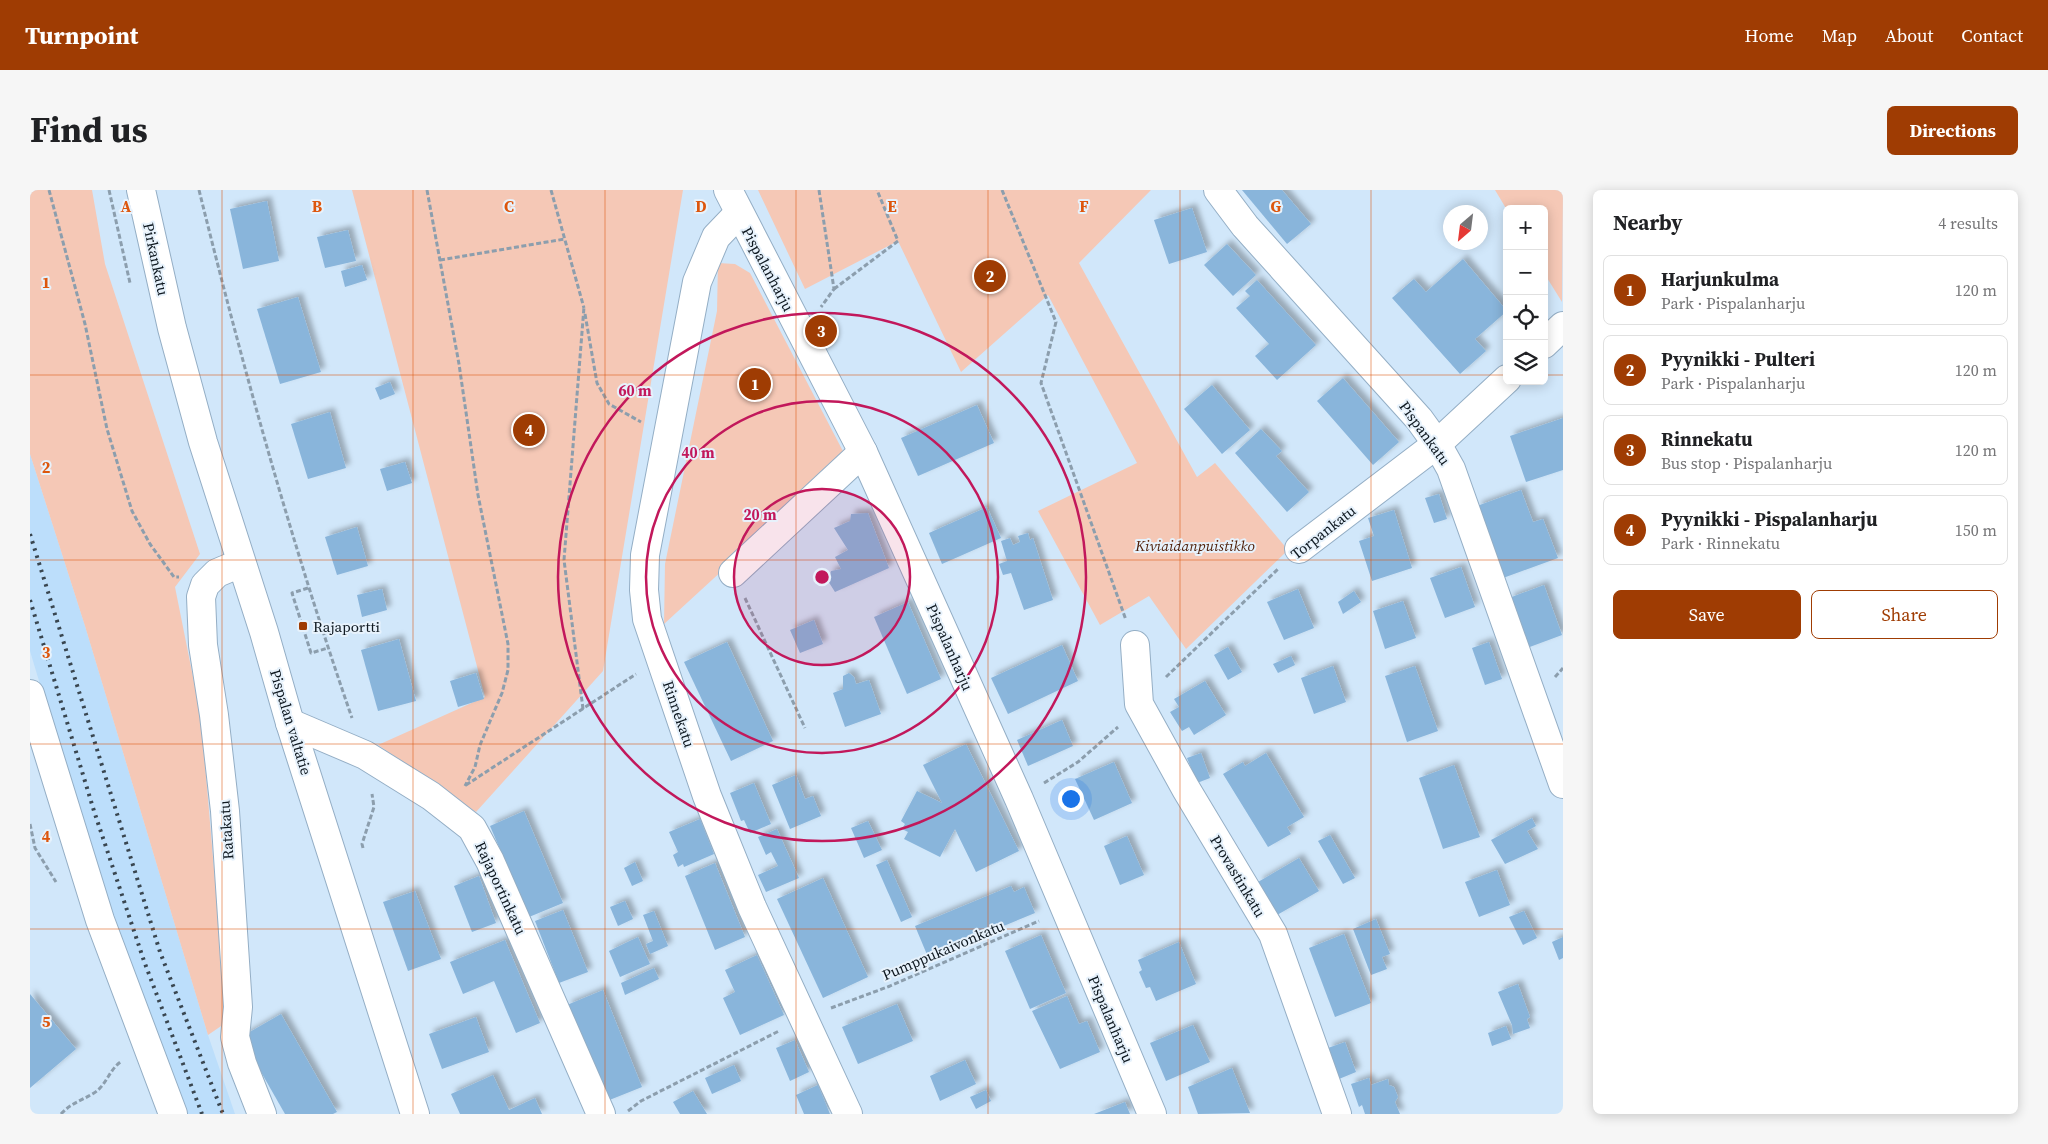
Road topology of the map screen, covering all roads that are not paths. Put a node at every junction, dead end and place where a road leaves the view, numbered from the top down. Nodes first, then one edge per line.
1 (141, 190) edge
2 (1218, 190) edge
3 (733, 202) edge
4 (1563, 326) edge
5 (172, 328) joint
6 (1548, 340) edge
7 (1503, 383) edge
8 (1437, 444) junction
9 (863, 452) junction
10 (1298, 549) road end
11 (241, 563) junction
12 (733, 573) road end
13 (1135, 645) road end
14 (30, 694) edge
15 (290, 723) junction
16 (1563, 784) edge
17 (174, 1114) edge
18 (262, 1114) edge
19 (415, 1114) edge
20 (601, 1114) edge
21 (848, 1114) edge
22 (1152, 1114) edge
23 (1337, 1114) edge

1 - 5 street, Pirkankatu
2 - 8 street, Pispankatu
3 - 9 street, Pispalanharju
3 - 21 street, Rinnekatu
4 - 6 street
5 - 11 street, Pispalan valtatie
7 - 8 street, Torpankatu
8 - 10 street, Torpankatu
8 - 16 street, Pispankatu
9 - 12 street
9 - 22 street, Pispalanharju
11 - 15 street, Pispalan valtatie
11 - 18 street, Ratakatu
13 - 23 street, Provastinkatu
14 - 17 street
15 - 19 street, Pispalan valtatie
15 - 20 street, Rajaportinkatu

